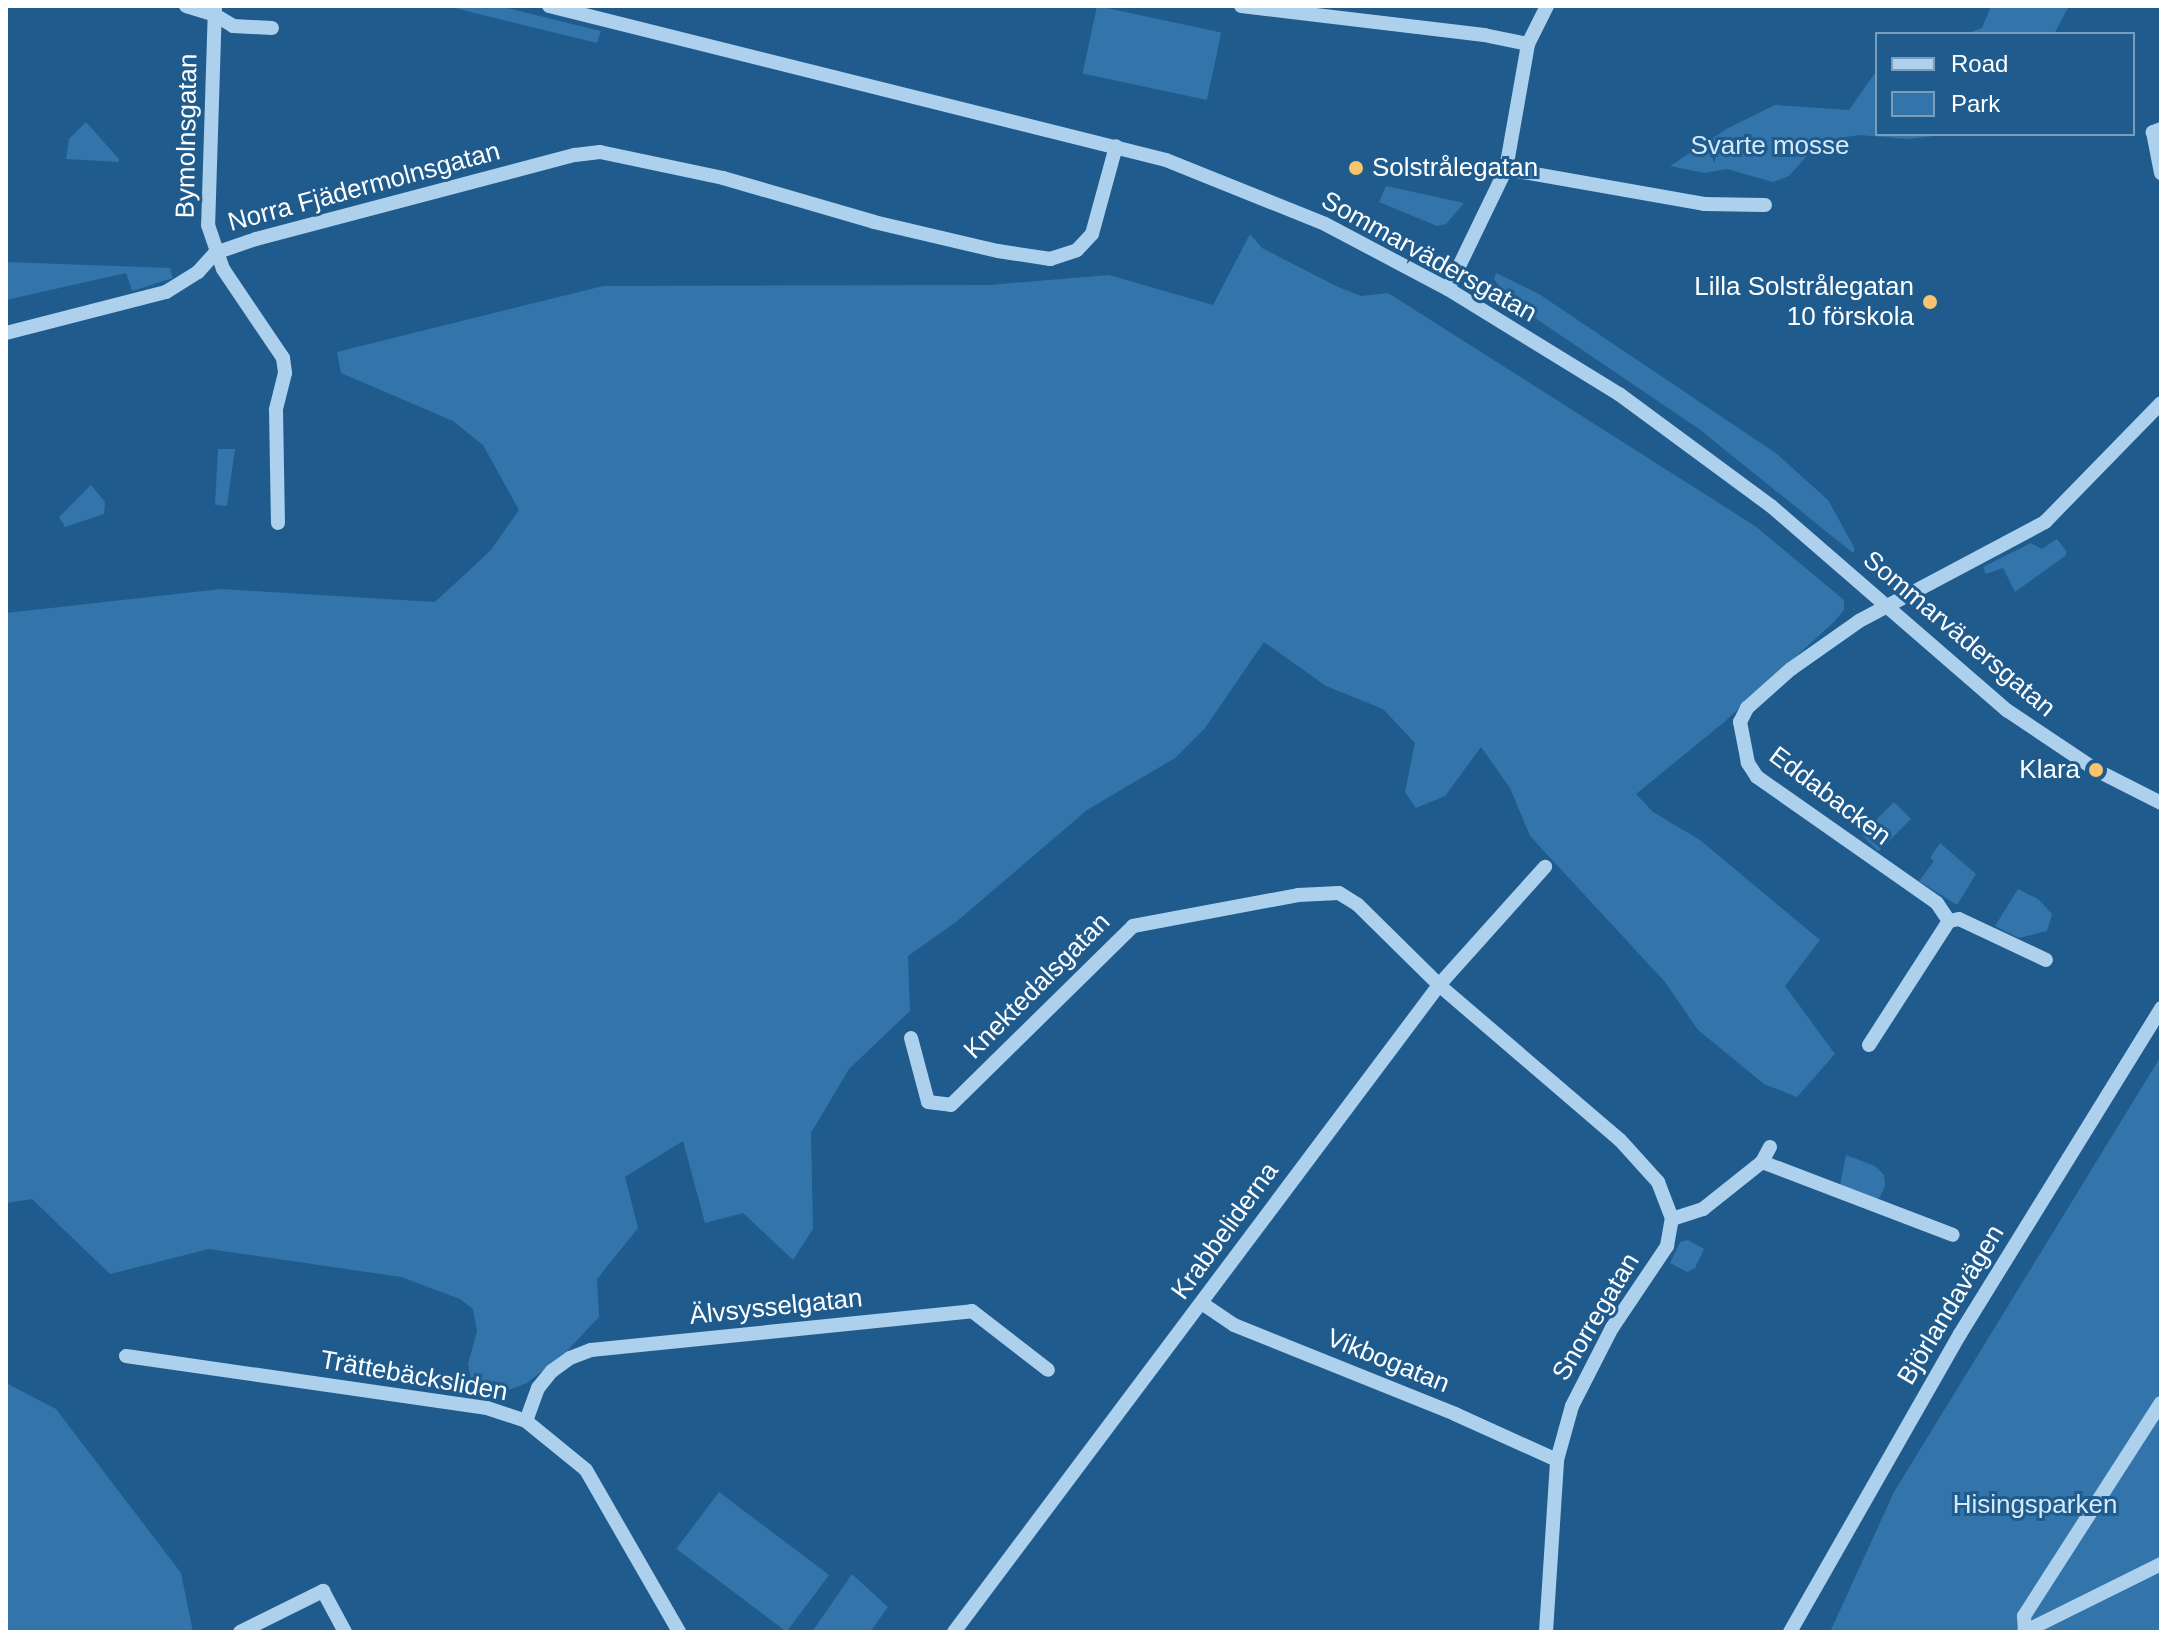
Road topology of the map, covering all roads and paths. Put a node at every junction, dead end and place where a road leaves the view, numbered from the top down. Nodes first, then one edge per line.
1 (186, 6) edge
2 (549, 6) edge
3 (1241, 6) edge
4 (1547, 6) edge
5 (215, 10) edge
6 (272, 28) dead end
7 (1528, 44) junction
8 (2161, 129) edge
9 (1116, 146) junction
10 (1506, 169) junction
11 (2161, 173) edge
12 (1765, 205) dead end
13 (215, 253) junction
14 (1448, 289) junction
15 (6, 333) edge
16 (2161, 403) edge
17 (278, 523) dead end
18 (1884, 606) junction
19 (2161, 803) edge
20 (1545, 867) dead end
21 (1949, 921) junction
22 (2046, 960) dead end
23 (1439, 985) junction
24 (2161, 1008) edge
25 (911, 1038) dead end
26 (1869, 1045) dead end
27 (1770, 1147) dead end
28 (1762, 1162) junction
29 (1672, 1219) junction
30 (1953, 1235) dead end
31 (1203, 1304) junction
32 (126, 1356) dead end
33 (1048, 1370) dead end
34 (2161, 1403) edge
35 (526, 1421) junction
36 (1557, 1460) junction
37 (2161, 1564) edge
38 (240, 1632) edge
39 (345, 1632) edge
40 (679, 1632) edge
41 (954, 1632) edge
42 (1546, 1632) edge
43 (1790, 1632) edge
44 (2024, 1632) edge

1 - 5 street
2 - 9 street, Sommarvädersgatan
3 - 7 street
4 - 7 street
5 - 6 street
5 - 13 street, Bymolnsgatan
7 - 10 street
8 - 11 street
9 - 13 street, Norra Fjädermolnsgatan
9 - 14 street, Sommarvädersgatan
10 - 12 street
10 - 14 street
13 - 15 street, Norra Fjädermolnsgatan
13 - 17 street, Bymolnsgatan
14 - 18 street, Sommarvädersgatan
16 - 18 street, Eddabacken
18 - 19 street, Sommarvädersgatan
18 - 21 street, Eddabacken
20 - 23 street, Krabbeliderna
21 - 22 street
21 - 26 street
23 - 25 street, Knektedalsgatan
23 - 29 street
23 - 31 street, Krabbeliderna
24 - 43 street, Björlandavägen
27 - 28 street
28 - 29 street
28 - 30 street
29 - 36 street, Snorregatan
31 - 36 street, Vikbogatan
31 - 41 street, Krabbeliderna
32 - 35 street, Trättebäcksliden
33 - 35 street, Älvsysselgatan
34 - 44 street
35 - 40 street, Trättebäcksliden
36 - 42 street, Snorregatan
37 - 44 street
38 - 39 street

